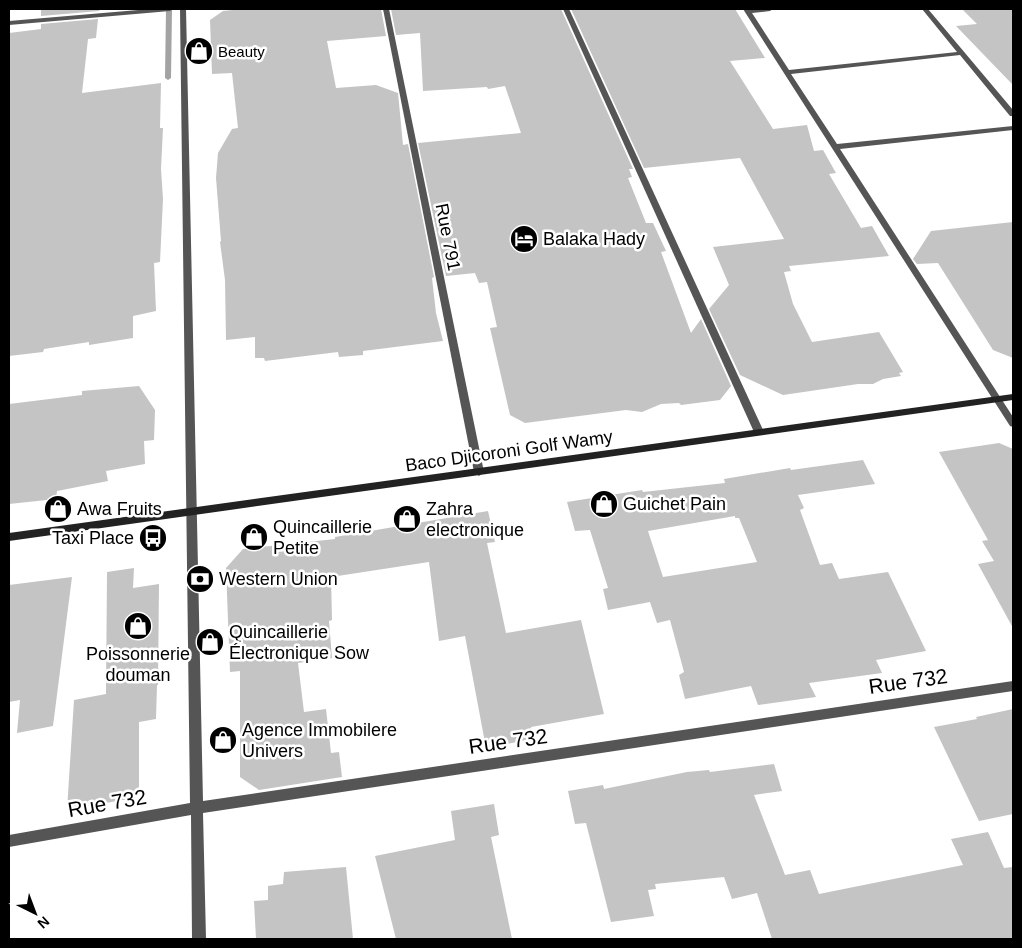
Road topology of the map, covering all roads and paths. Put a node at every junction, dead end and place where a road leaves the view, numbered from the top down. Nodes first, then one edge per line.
1 (170, 9) edge
2 (183, 9) edge
3 (386, 9) edge
4 (566, 9) edge
5 (770, 9) edge
6 (925, 9) edge
7 (746, 10) edge
8 (9, 23) edge
9 (963, 53) junction
10 (786, 72) junction
11 (1013, 114) edge
12 (1013, 128) edge
13 (834, 147) junction
14 (1013, 396) edge
15 (996, 399) junction
16 (1013, 424) edge
17 (759, 432) junction
18 (479, 472) junction
19 (192, 512) junction
20 (9, 537) edge
21 (1013, 686) edge
22 (197, 808) junction
23 (9, 841) edge
24 (199, 939) edge

1 - 8 street
2 - 19 street
3 - 18 street, Rue 791
4 - 17 street
5 - 7 street
6 - 9 street
7 - 10 street
9 - 10 street
9 - 11 street
10 - 13 street
12 - 13 street
13 - 15 street
14 - 15 street, Baco Djicoroni Golf Wamy
15 - 16 street
15 - 17 street, Baco Djicoroni Golf Wamy
17 - 18 street, Baco Djicoroni Golf Wamy
18 - 19 street, Baco Djicoroni Golf Wamy
19 - 20 street, Baco Djicoroni Golf Wamy
19 - 22 street
21 - 22 street, Rue 732
22 - 23 street, Rue 732
22 - 24 street

